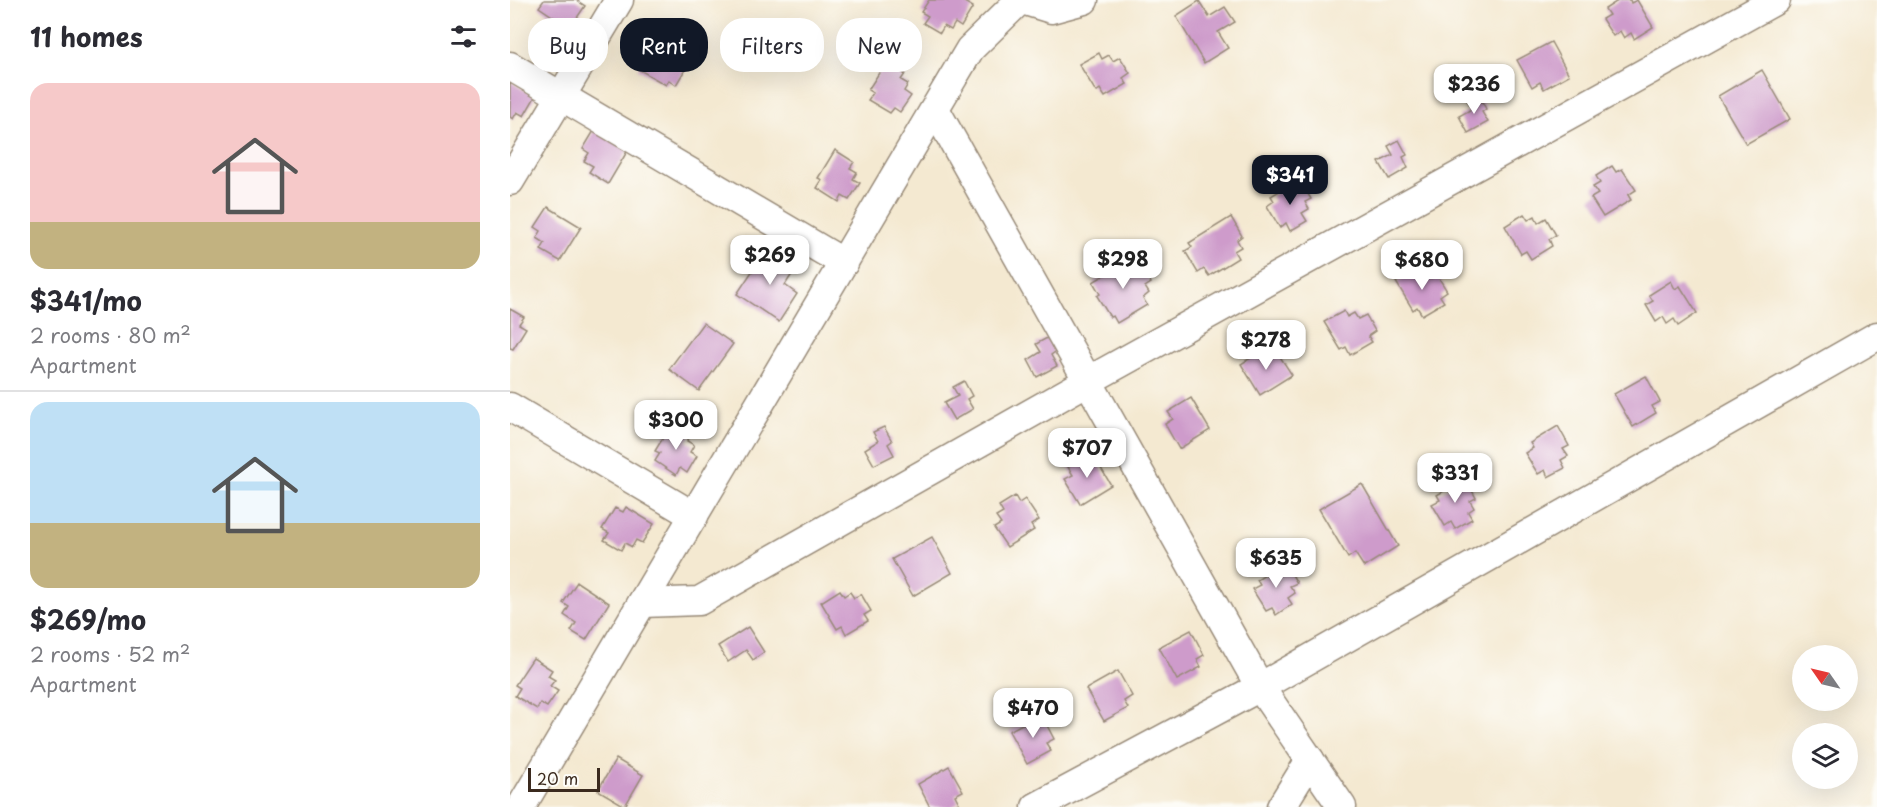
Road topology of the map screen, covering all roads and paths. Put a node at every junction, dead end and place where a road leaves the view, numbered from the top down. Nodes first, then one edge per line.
1 (619, 0) edge
2 (1021, 0) edge
3 (1084, 0) edge
4 (1774, 1) edge
5 (510, 66) edge
6 (561, 96) junction
7 (935, 109) junction
8 (510, 182) edge
9 (844, 263) junction
10 (1877, 336) edge
11 (1088, 381) junction
12 (510, 407) edge
13 (694, 516) junction
14 (642, 603) junction
15 (1260, 687) junction
16 (1310, 760) junction
17 (521, 807) edge
18 (1036, 807) edge
19 (1281, 807) edge
20 (1342, 807) edge

1 - 6 street
2 - 3 street
2 - 7 street
4 - 11 street
5 - 6 street
6 - 8 street
6 - 9 street
7 - 9 street
7 - 11 street
9 - 13 street
10 - 15 street
11 - 14 street
11 - 15 street
12 - 13 street
13 - 14 street
14 - 17 street
15 - 16 street
15 - 18 street
16 - 19 street
16 - 20 street

